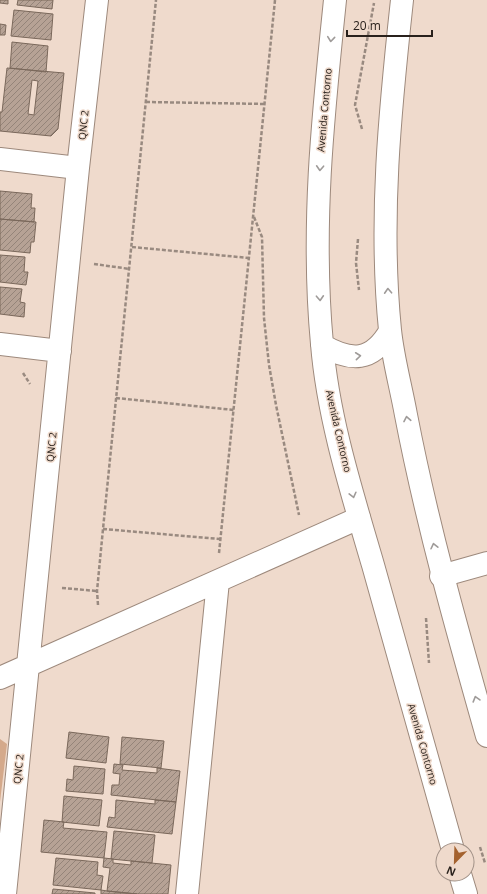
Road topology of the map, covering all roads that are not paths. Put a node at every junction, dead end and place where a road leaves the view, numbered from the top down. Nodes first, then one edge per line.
1 (97, 0) edge
2 (335, 0) edge
3 (402, 0) edge
4 (0, 159) edge
5 (78, 168) junction
6 (390, 331) junction
7 (0, 344) edge
8 (322, 345) junction
9 (60, 351) junction
10 (359, 518) junction
11 (487, 563) edge
12 (442, 576) junction
13 (218, 581) junction
14 (29, 664) junction
15 (0, 678) edge
16 (487, 736) edge
17 (451, 842) edge
18 (462, 882) edge
19 (5, 894) edge
20 (187, 894) edge
21 (466, 894) edge

1 - 5 street, QNC 2
2 -> 8 street, Avenida Contorno
6 -> 3 street
4 - 5 street
5 - 9 street, QNC 2
8 -> 6 street
12 -> 6 street
7 - 9 street
8 -> 10 street, Avenida Contorno
9 - 14 street, QNC 2
10 - 13 street
10 - 17 street, Avenida Contorno
11 - 12 street
16 -> 12 street
13 - 14 street
13 - 20 street
14 - 15 street
14 - 19 street, QNC 2
18 - 21 street

